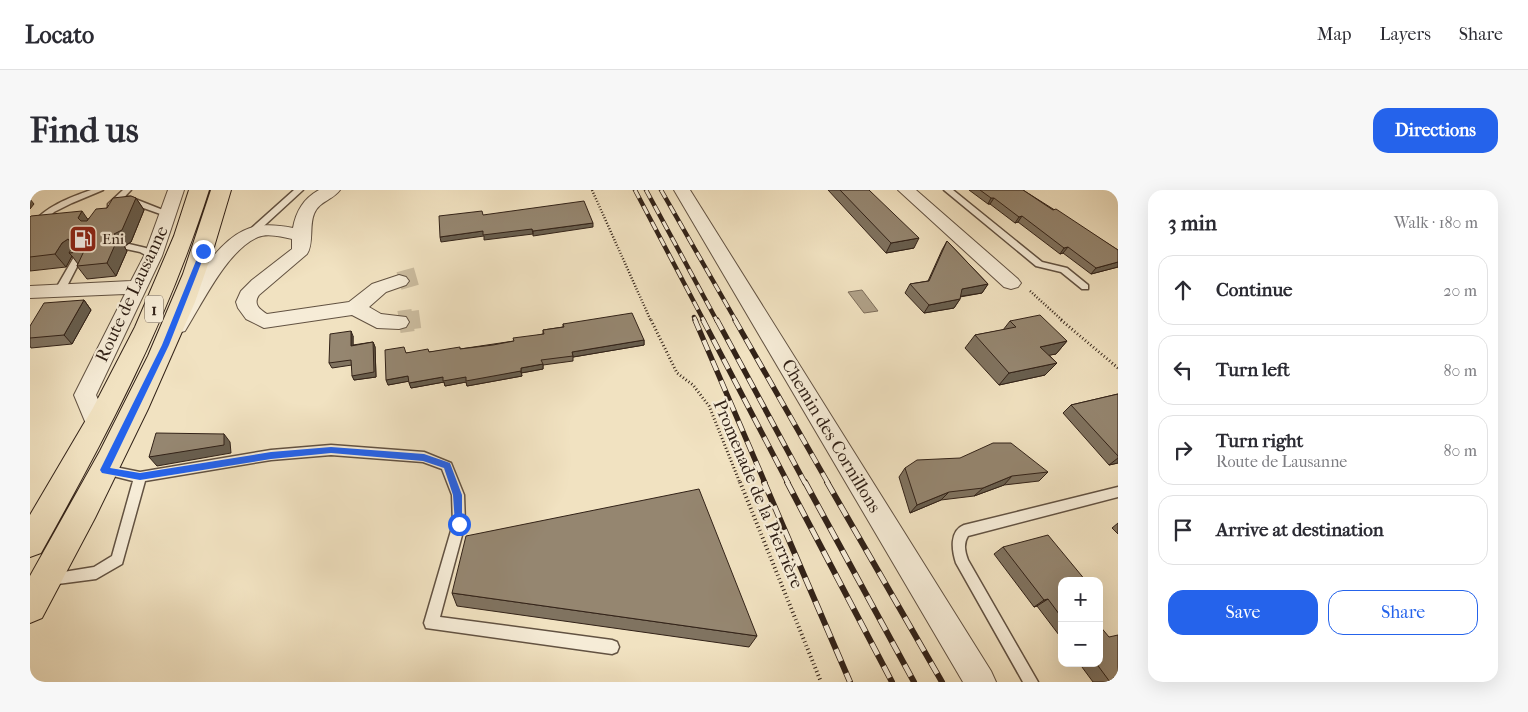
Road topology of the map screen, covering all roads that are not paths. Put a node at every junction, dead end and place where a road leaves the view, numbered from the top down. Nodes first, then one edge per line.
1 (98, 190) edge
2 (127, 190) edge
3 (176, 190) edge
4 (200, 190) edge
5 (221, 190) edge
6 (299, 190) edge
7 (332, 190) edge
8 (682, 190) edge
9 (906, 190) edge
10 (948, 190) edge
11 (120, 197) junction
12 (169, 214) junction
13 (104, 216) edge
14 (30, 232) edge
15 (250, 234) junction
16 (300, 235) junction
17 (129, 247) dead end
18 (153, 256) junction
19 (78, 257) edge
20 (399, 281) tunnel mouth
21 (1011, 283) road end
22 (138, 287) junction
23 (1085, 288) dead end
24 (60, 290) junction
25 (30, 292) edge
26 (355, 308) junction
27 (399, 322) tunnel mouth
28 (166, 345) junction
29 (97, 424) junction
30 (104, 470) junction
31 (140, 477) junction
32 (1118, 492) edge
33 (30, 543) edge
34 (46, 579) junction
35 (30, 607) edge
36 (612, 647) dead end
37 (980, 682) edge
38 (1031, 682) edge

1 - 14 lane
2 - 11 lane
3 - 12 street, Route de Lausanne
4 - 29 main road, Route de Lausanne / 1
5 - 28 main road, 1
6 - 15 lane
7 - 16 street
8 - 37 street, Chemin des Cornillons
9 - 21 street
10 - 23 lane
11 - 12 lane
11 - 13 lane
12 - 18 street, Route de Lausanne
15 - 16 street
15 - 28 street
16 - 26 street
17 - 18 lane
18 - 22 street, Route de Lausanne
19 - 24 lane
20 - 26 street
22 - 24 street
22 - 29 street, Route de Lausanne
24 - 25 street
26 - 27 street
28 - 30 main road, 1
29 - 33 main road, Route de Lausanne / 1
30 - 31 lane
30 - 34 main road, 1
31 - 34 lane
31 - 36 lane
32 - 38 lane
34 - 35 main road, 1

